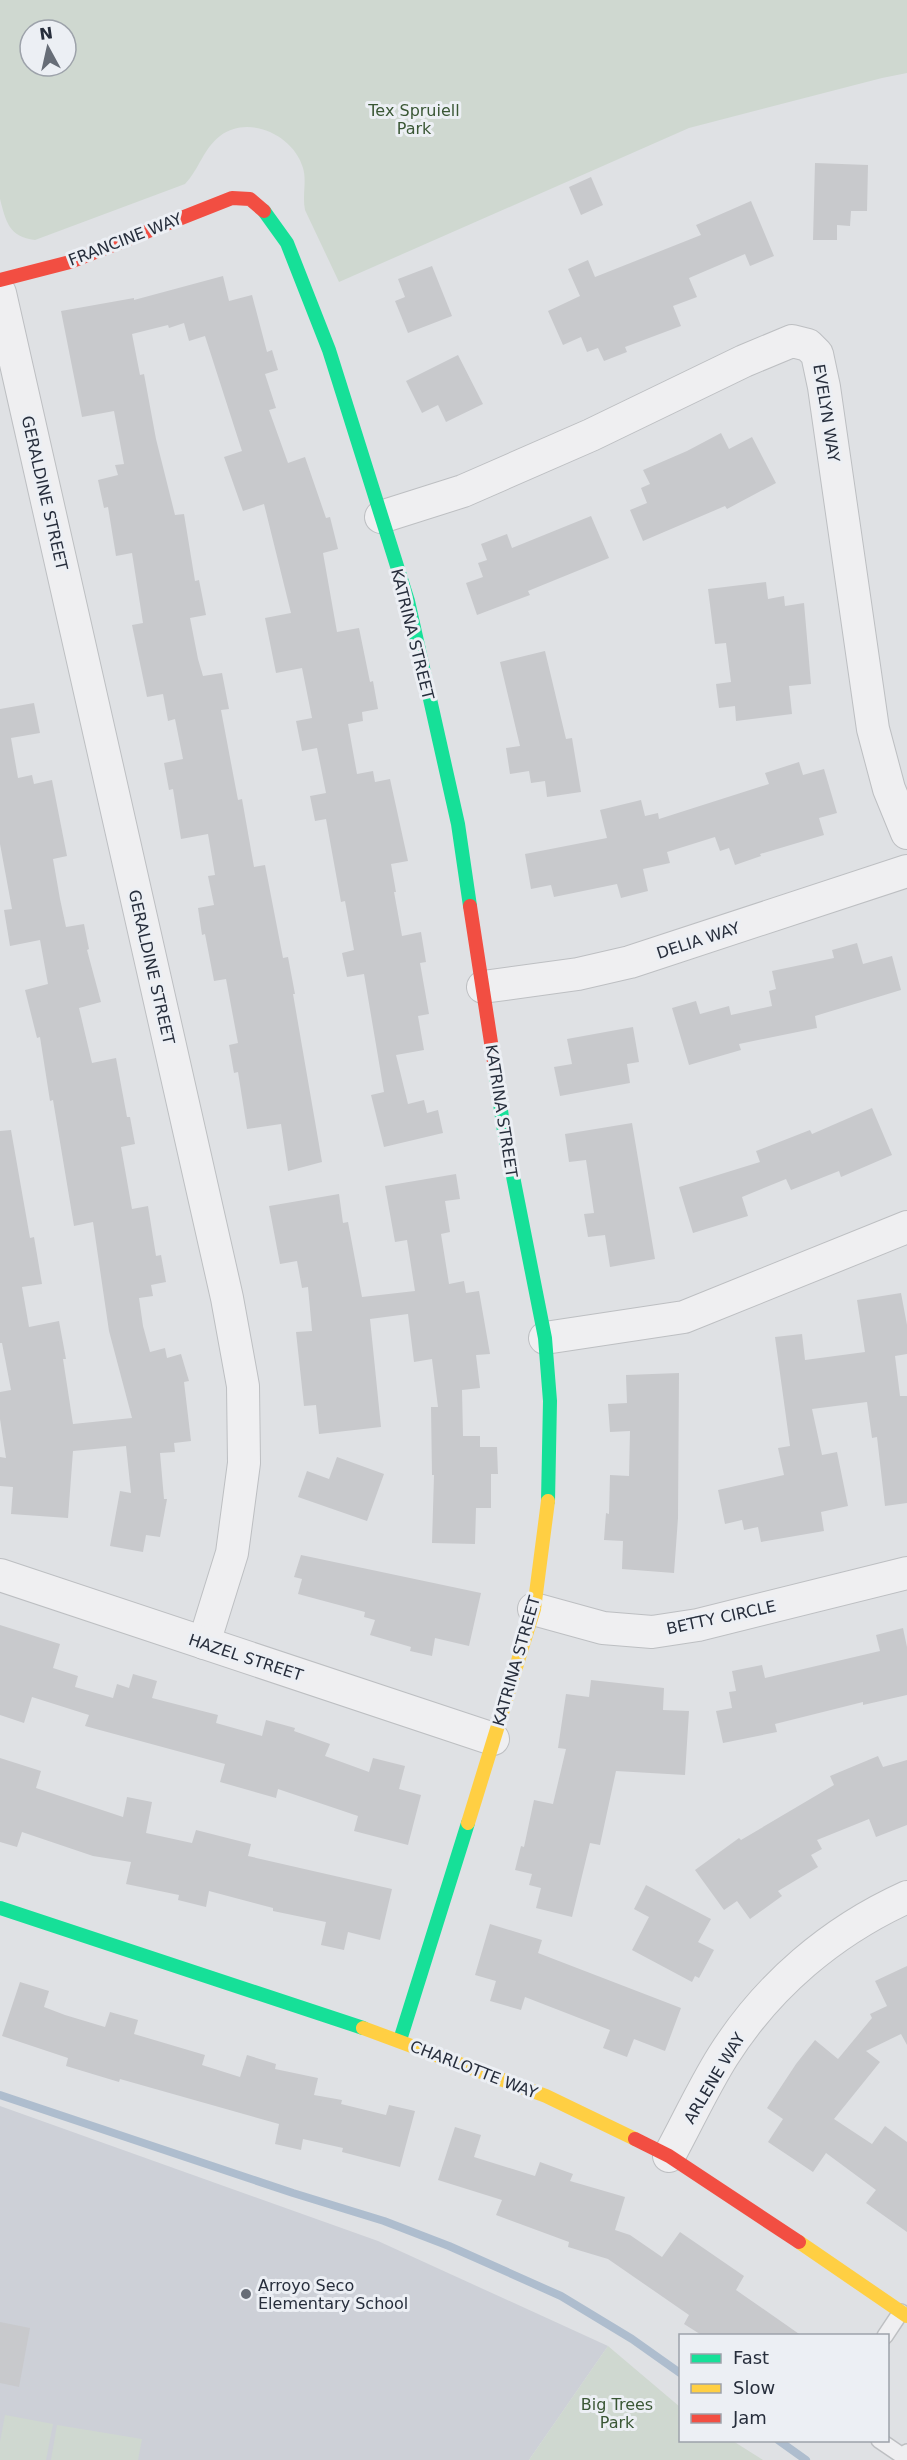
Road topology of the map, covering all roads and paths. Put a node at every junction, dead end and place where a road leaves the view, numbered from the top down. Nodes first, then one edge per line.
1 (250, 199) joint
2 (0, 280) edge
3 (0, 293) edge
4 (381, 517) junction
5 (907, 833) edge
6 (907, 871) edge
7 (483, 987) junction
8 (907, 1227) edge
9 (545, 1338) junction
10 (907, 1573) edge
11 (0, 1575) edge
12 (534, 1609) junction
13 (204, 1643) junction
14 (493, 1739) junction
15 (907, 1897) edge
16 (0, 1908) edge
17 (399, 2040) junction
18 (669, 2156) junction
19 (904, 2314) edge
20 (887, 2334) edge
21 (882, 2442) edge
22 (907, 2452) edge

1 - 2 street, FRANCINE WAY
1 - 4 street, KATRINA STREET
3 - 13 street, GERALDINE STREET
4 - 5 street, EVELYN WAY
4 - 7 street, KATRINA STREET
6 - 7 street, DELIA WAY
7 - 9 street, KATRINA STREET
8 - 9 street
9 - 12 street, KATRINA STREET
10 - 12 street, BETTY CIRCLE
11 - 13 street, HAZEL STREET
12 - 14 street, KATRINA STREET
13 - 14 street, HAZEL STREET
14 - 17 street, KATRINA STREET
15 - 18 street, ARLENE WAY
16 - 17 street, CHARLOTTE WAY
17 - 18 street, CHARLOTTE WAY
18 - 19 street, CHARLOTTE WAY
19 - 20 lane
21 - 22 lane

